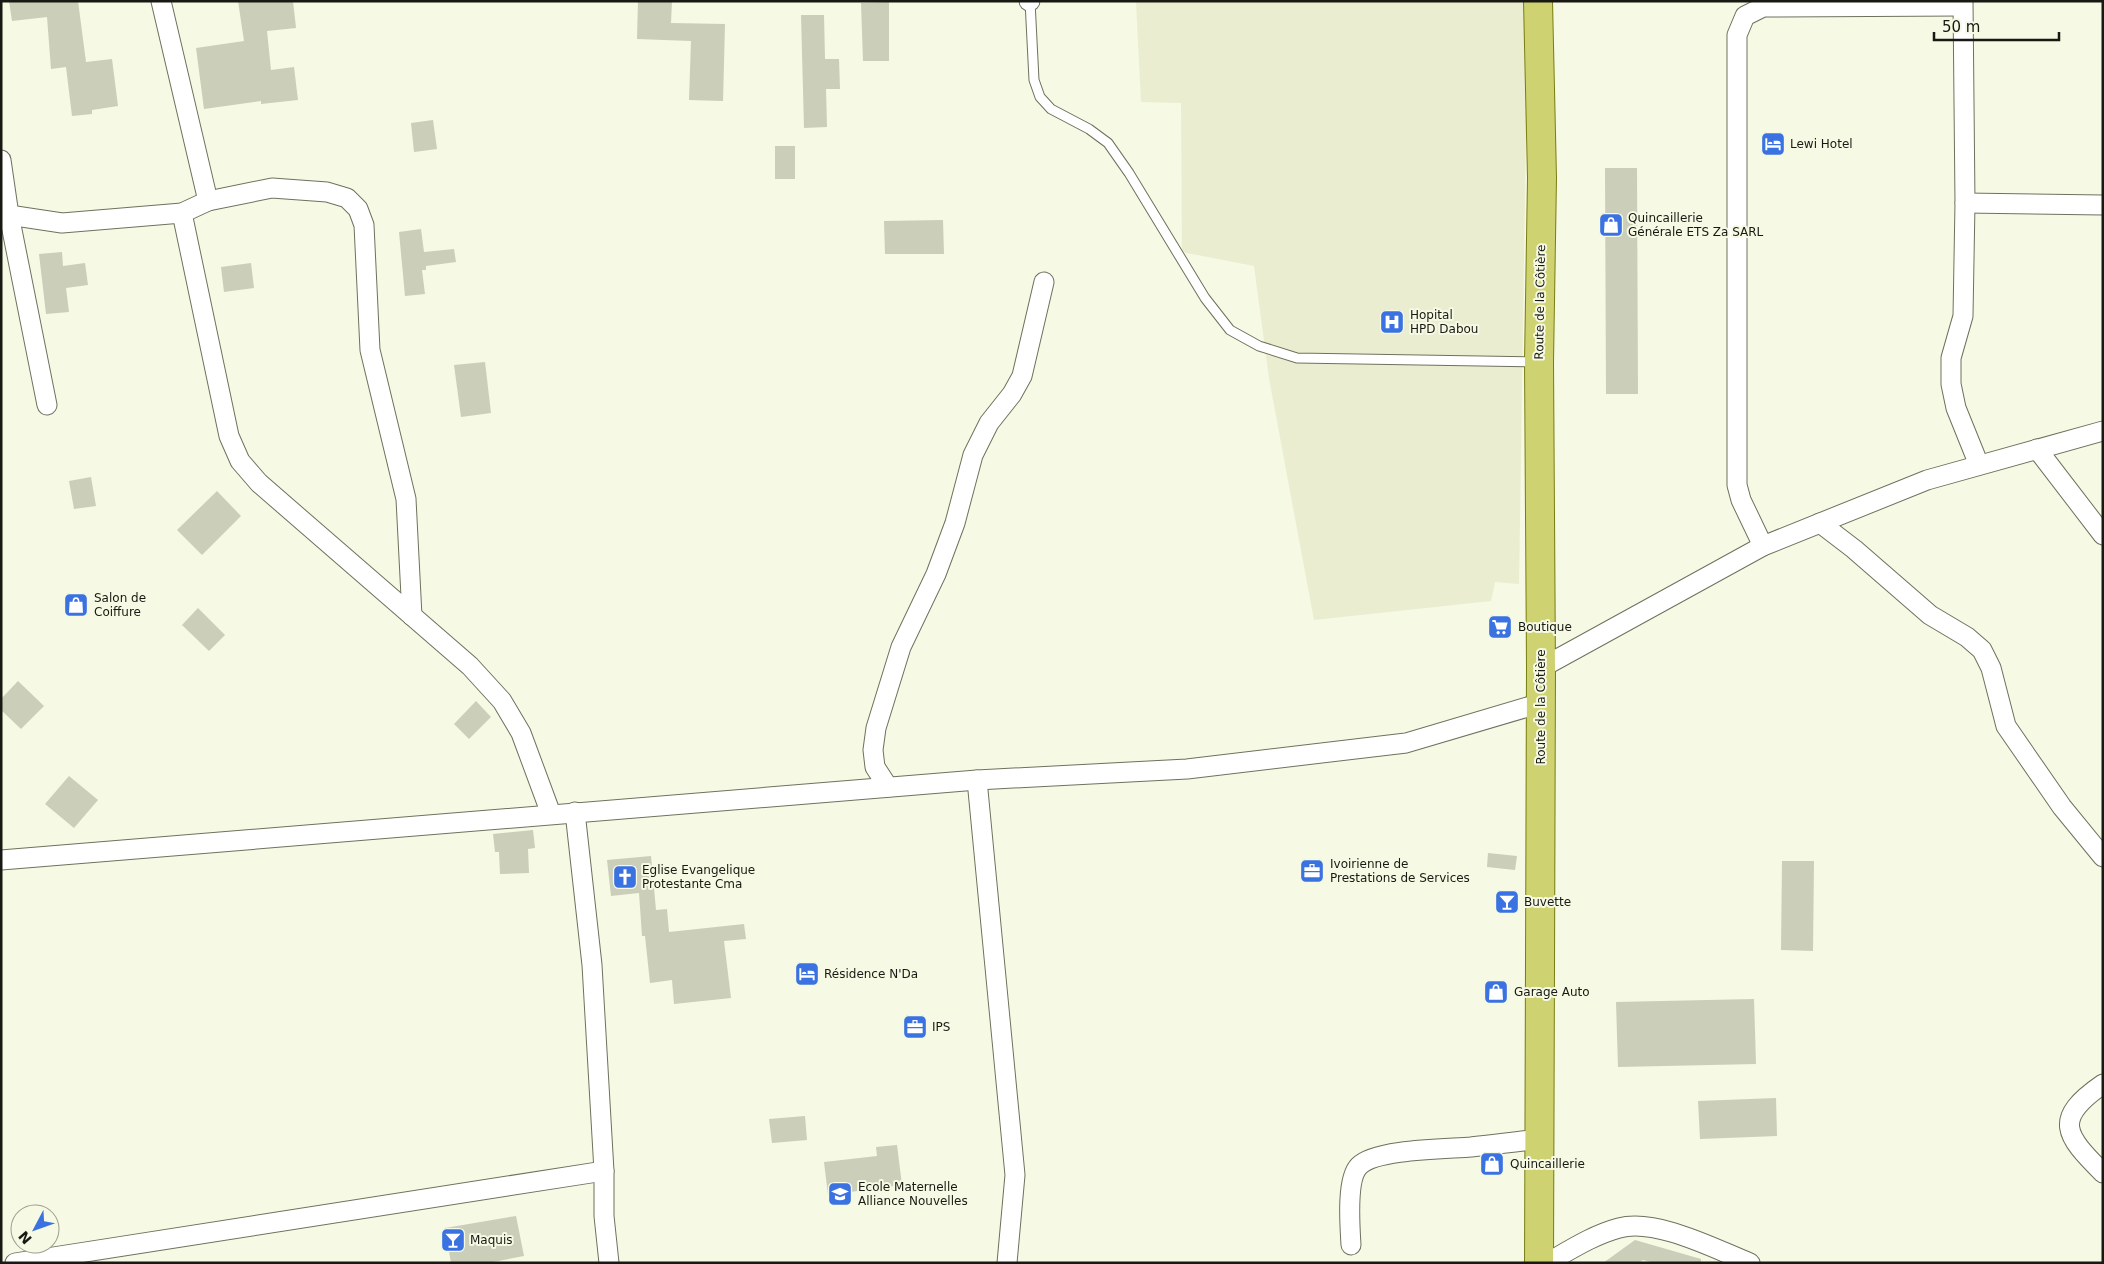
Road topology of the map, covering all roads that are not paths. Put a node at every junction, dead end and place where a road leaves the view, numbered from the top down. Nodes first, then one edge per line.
1 (161, 1) edge
2 (1029, 1) edge
3 (1538, 1) edge
4 (1962, 4) edge
5 (1, 160) edge
6 (208, 200) junction
7 (1965, 203) junction
8 (2103, 206) edge
9 (182, 213) junction
10 (9, 215) junction
11 (1044, 282) dead end
12 (1539, 362) junction
13 (48, 405) dead end
14 (2103, 431) edge
15 (2037, 449) junction
16 (1979, 466) junction
17 (1820, 523) junction
18 (2103, 535) edge
19 (1763, 546) junction
20 (412, 616) junction
21 (1541, 668) junction
22 (1541, 703) junction
23 (977, 780) junction
24 (888, 787) junction
25 (575, 812) junction
26 (551, 814) junction
27 (1, 849) edge
28 (2103, 856) edge
29 (22, 858) junction
30 (1, 860) edge
31 (2103, 1084) edge
32 (1539, 1139) junction
33 (604, 1171) junction
34 (2103, 1173) edge
35 (1351, 1245) dead end
36 (14, 1263) edge
37 (609, 1263) edge
38 (1007, 1263) edge
39 (1539, 1263) edge
40 (1547, 1263) edge
41 (1750, 1263) edge

1 - 6 street
2 - 12 lane
3 - 12 main road, Route de la Côtière
4 - 7 street
4 - 19 street
5 - 10 street
6 - 9 street
6 - 20 street
7 - 8 street
7 - 16 street
9 - 10 street
9 - 20 street
10 - 13 street
11 - 24 street
12 - 21 main road, Route de la Côtière
14 - 15 street
15 - 16 street
15 - 18 street
16 - 17 street
17 - 19 street
17 - 28 street
19 - 21 street
20 - 26 street
21 - 22 main road, Route de la Côtière
22 - 23 street
22 - 32 main road, Route de la Côtière
23 - 24 street
23 - 38 street
24 - 25 street
25 - 26 street
25 - 33 street
26 - 29 street
27 - 29 street
29 - 30 street
31 - 34 street
32 - 35 street
32 - 39 main road, Route de la Côtière
33 - 36 street
33 - 37 street
40 - 41 street

